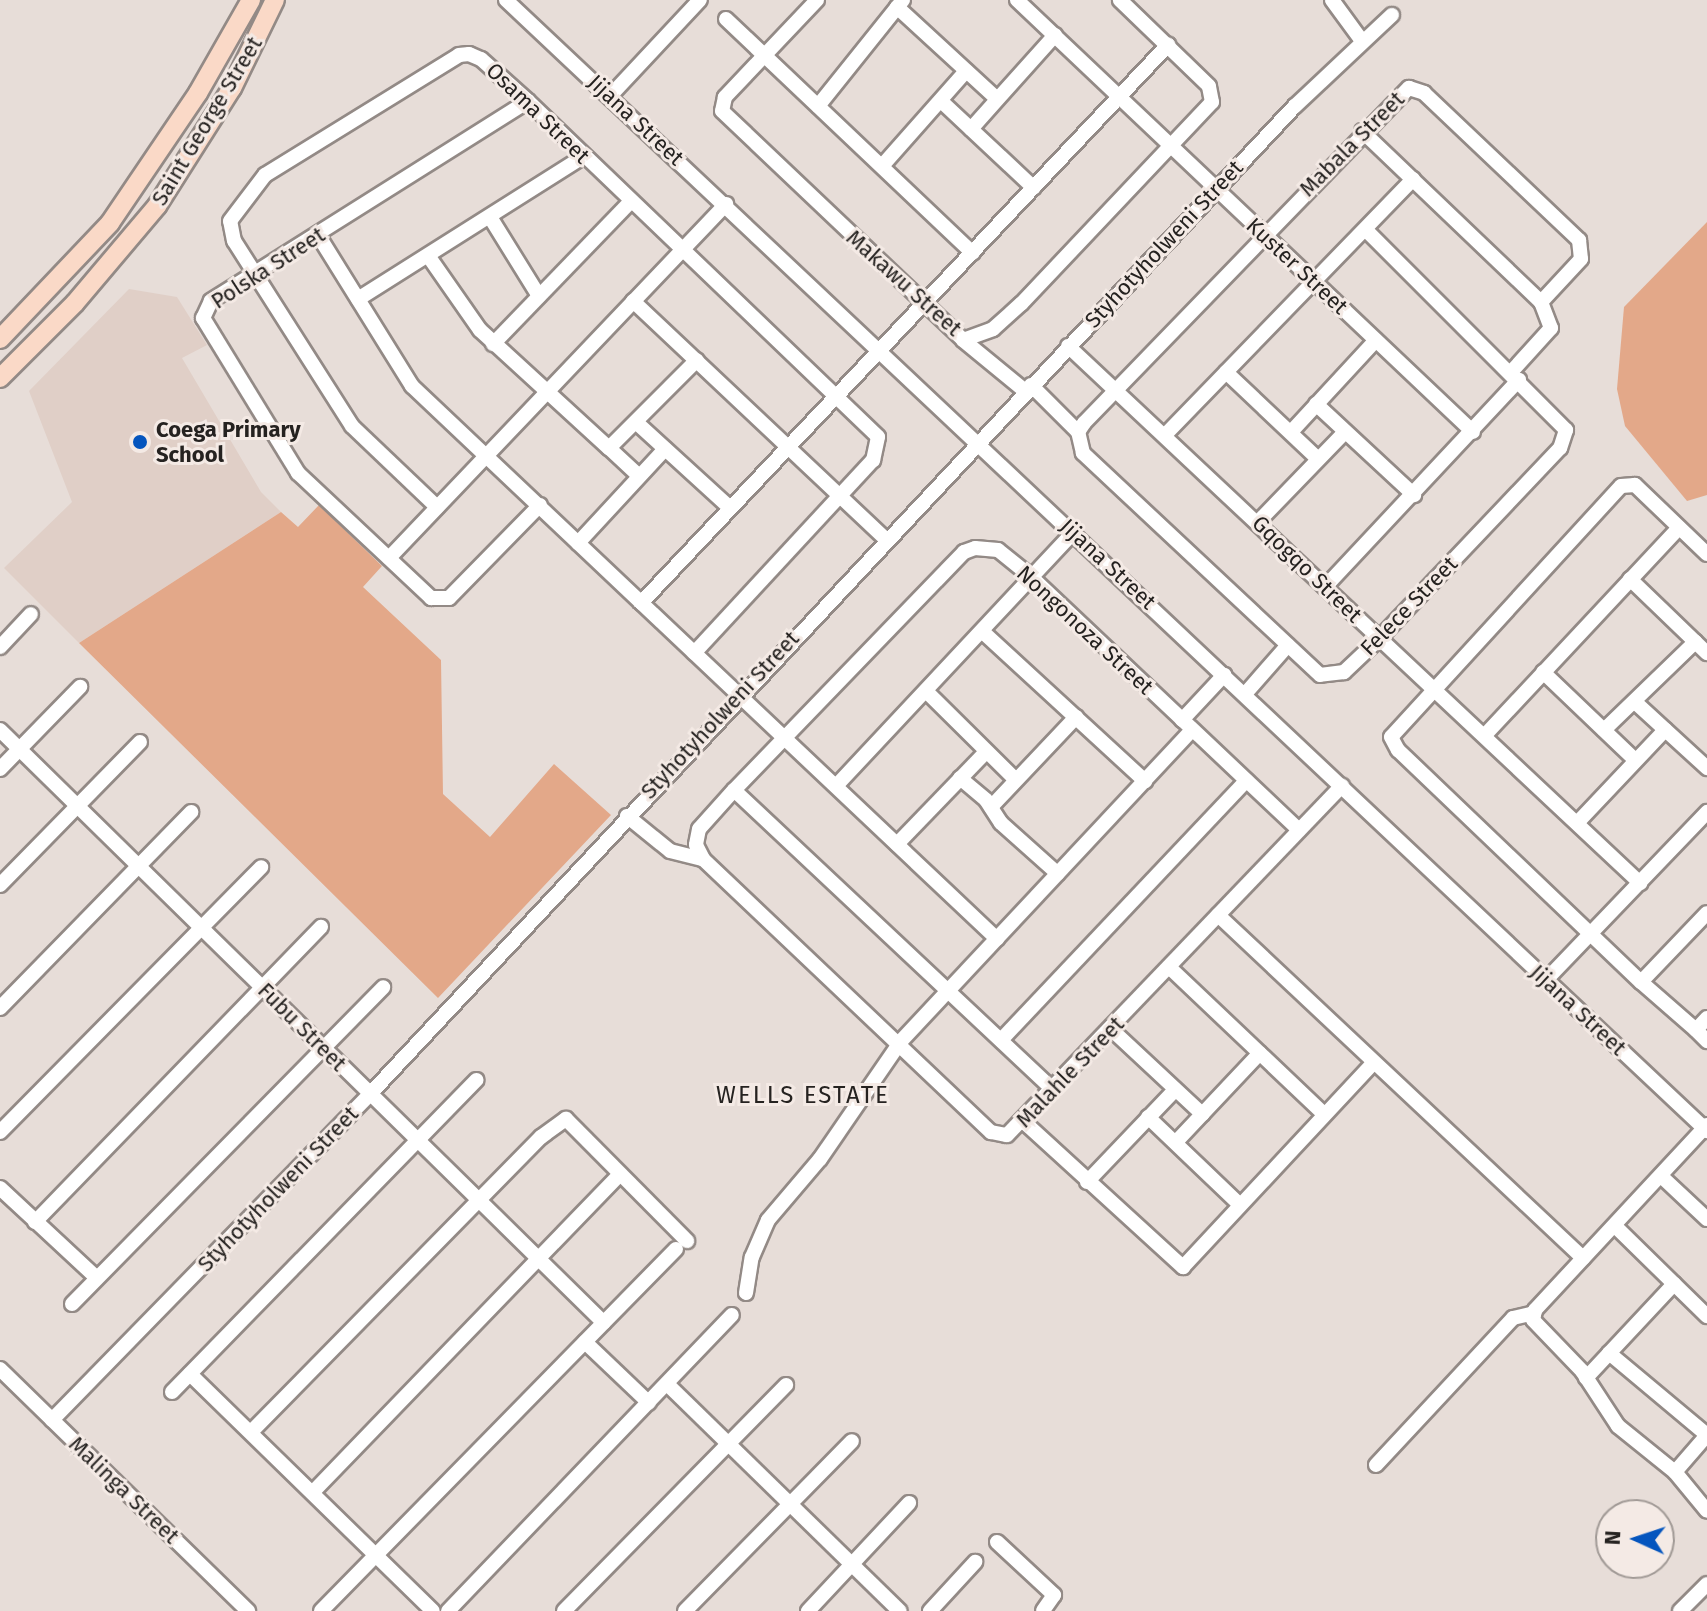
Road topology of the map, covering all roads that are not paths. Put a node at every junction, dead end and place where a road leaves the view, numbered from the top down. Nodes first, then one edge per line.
1 (251, 0) edge
2 (275, 0) edge
3 (506, 0) edge
4 (700, 0) edge
5 (817, 0) edge
6 (1017, 0) edge
7 (1120, 0) edge
8 (1332, 0) edge
9 (900, 4) edge
10 (1392, 15) dead end
11 (726, 19) dead end
12 (1055, 35) junction
13 (1362, 41) junction
14 (1168, 45) junction
15 (765, 55) junction
16 (966, 71) junction
17 (1122, 94) junction
18 (611, 95) junction
19 (996, 98) junction
20 (528, 101) junction
21 (941, 101) junction
22 (818, 106) junction
23 (971, 129) junction
24 (1362, 131) junction
25 (1172, 144) junction
26 (584, 156) junction
27 (882, 166) junction
28 (1413, 179) junction
29 (1034, 188) junction
30 (1218, 190) junction
31 (631, 201) junction
32 (726, 204) junction
33 (490, 217) junction
34 (1366, 230) junction
35 (1262, 234) junction
36 (318, 235) junction
37 (683, 249) junction
38 (973, 253) junction
39 (429, 257) junction
40 (256, 271) junction
41 (1313, 282) junction
42 (539, 296) junction
43 (358, 299) junction
44 (633, 301) junction
45 (1541, 302) junction
46 (924, 305) junction
47 (0, 339) edge
48 (963, 340) junction
49 (1376, 340) junction
50 (493, 344) junction
51 (1068, 346) junction
52 (878, 348) junction
53 (697, 360) junction
54 (1226, 372) junction
55 (1516, 375) junction
56 (0, 378) edge
57 (1028, 388) junction
58 (1113, 388) junction
59 (546, 392) junction
60 (835, 394) junction
61 (1316, 404) junction
62 (637, 423) junction
63 (1078, 432) junction
64 (1291, 432) junction
65 (1345, 432) junction
66 (1473, 432) junction
67 (1166, 434) junction
68 (978, 442) junction
69 (787, 445) junction
70 (609, 448) junction
71 (665, 449) junction
72 (487, 455) junction
73 (1317, 458) junction
74 (639, 476) junction
75 (1414, 495) junction
76 (839, 497) junction
77 (540, 505) junction
78 (437, 507) junction
79 (729, 507) junction
80 (1258, 522) junction
81 (1679, 528) junction
82 (1074, 532) junction
83 (886, 539) junction
84 (578, 543) junction
85 (1707, 554) edge
86 (389, 558) junction
87 (1034, 579) junction
88 (1630, 579) junction
89 (1325, 587) junction
90 (641, 603) junction
91 (31, 614) dead end
92 (984, 633) junction
93 (1380, 638) junction
94 (1695, 642) junction
95 (1288, 645) junction
96 (0, 647) edge
97 (694, 653) junction
98 (1707, 653) edge
99 (1543, 672) junction
100 (1224, 675) junction
101 (80, 687) dead end
102 (1435, 687) junction
103 (927, 692) junction
104 (739, 694) junction
105 (1245, 694) junction
106 (1635, 702) junction
107 (1076, 717) junction
108 (1187, 725) junction
109 (0, 730) edge
110 (1604, 730) junction
111 (1665, 730) junction
112 (1485, 735) junction
113 (785, 737) junction
114 (140, 742) dead end
115 (19, 749) junction
116 (985, 753) junction
117 (1634, 759) junction
118 (1707, 768) edge
119 (0, 769) edge
120 (960, 778) junction
121 (1015, 779) junction
122 (1145, 781) junction
123 (1246, 781) junction
124 (836, 786) junction
125 (1342, 786) junction
126 (734, 790) junction
127 (77, 806) junction
128 (991, 807) junction
129 (191, 812) dead end
130 (1707, 812) edge
131 (627, 816) junction
132 (1578, 822) junction
133 (1299, 830) junction
134 (897, 844) junction
135 (703, 859) junction
136 (138, 867) junction
137 (261, 867) dead end
138 (1058, 874) junction
139 (1640, 883) junction
140 (0, 885) edge
141 (1707, 913) edge
142 (1218, 915) junction
143 (321, 927) dead end
144 (201, 929) junction
145 (1590, 936) junction
146 (997, 939) junction
147 (1169, 967) junction
148 (1546, 980) junction
149 (1641, 982) junction
150 (383, 987) dead end
151 (263, 988) junction
152 (948, 989) junction
153 (0, 1008) edge
154 (1707, 1018) edge
155 (1111, 1029) junction
156 (1696, 1030) junction
157 (1001, 1040) junction
158 (901, 1041) junction
159 (1707, 1041) edge
160 (324, 1048) junction
161 (1260, 1053) junction
162 (1373, 1063) junction
163 (476, 1080) dead end
164 (1053, 1090) junction
165 (1174, 1091) junction
166 (370, 1094) junction
167 (1202, 1114) junction
168 (1324, 1114) junction
169 (1148, 1117) junction
170 (1023, 1121) junction
171 (1706, 1128) edge
172 (0, 1132) edge
173 (419, 1139) junction
174 (1176, 1142) junction
175 (619, 1175) junction
176 (1661, 1176) junction
177 (1087, 1182) junction
178 (0, 1188) edge
179 (478, 1200) junction
180 (1240, 1205) junction
181 (1707, 1219) edge
182 (35, 1222) junction
183 (1615, 1226) junction
184 (541, 1258) junction
185 (1583, 1258) junction
186 (97, 1278) junction
187 (1674, 1284) junction
188 (746, 1293) dead end
189 (72, 1304) dead end
190 (1534, 1313) junction
191 (732, 1315) dead end
192 (1707, 1316) edge
193 (604, 1323) junction
194 (585, 1342) junction
195 (1609, 1353) junction
196 (0, 1369) edge
197 (190, 1374) junction
198 (1586, 1378) junction
199 (667, 1384) junction
200 (786, 1385) dead end
201 (172, 1392) dead end
202 (649, 1403) junction
203 (52, 1420) junction
204 (251, 1432) junction
205 (1707, 1435) edge
206 (852, 1441) dead end
207 (728, 1443) junction
208 (1376, 1465) dead end
209 (1675, 1472) junction
210 (313, 1492) junction
211 (909, 1503) dead end
212 (790, 1504) junction
213 (1707, 1511) edge
214 (997, 1542) dead end
215 (376, 1556) junction
216 (975, 1562) dead end
217 (853, 1565) junction
218 (1707, 1584) edge
219 (248, 1611) edge
220 (321, 1611) edge
221 (433, 1611) edge
222 (448, 1611) edge
223 (564, 1611) edge
224 (685, 1611) edge
225 (808, 1611) edge
226 (900, 1611) edge
227 (930, 1611) edge
228 (1043, 1611) edge
229 (1680, 1611) edge

1 - 47 main road, Saint George Street
2 - 56 main road, Saint George Street
3 - 18 street, Jijana Street
4 - 18 street
5 - 15 street
6 - 12 street, Kuster Street
7 - 14 street
8 - 13 street
9 - 16 street
9 - 22 street
10 - 13 street, Styhotyholweni Street
11 - 15 street
12 - 17 street, Kuster Street
12 - 19 street
13 - 30 street, Styhotyholweni Street
14 - 17 street
14 - 25 street, Makawu Street
15 - 22 street
15 - 46 street, Makawu Street
16 - 19 street
16 - 21 street
17 - 25 street, Kuster Street
17 - 29 street
18 - 32 street, Jijana Street
19 - 23 street
20 - 26 street, Osama Street
20 - 36 street, Polska Street
20 - 40 street, Osama Street
21 - 23 street
21 - 27 street
22 - 27 street
23 - 29 street
24 - 28 street
24 - 35 street, Mabala Street
24 - 45 street, Mabala Street
25 - 30 street, Kuster Street
25 - 48 street, Makawu Street
26 - 31 street, Osama Street
26 - 33 street
27 - 38 street
28 - 34 street
28 - 45 street
29 - 38 street
30 - 35 street, Kuster Street
30 - 51 street, Styhotyholweni Street
31 - 37 street, Osama Street
31 - 42 street
32 - 37 street
32 - 52 street, Jijana Street
33 - 39 street
33 - 42 street
34 - 41 street
34 - 55 street, Felece Street
35 - 41 street, Kuster Street
35 - 58 street, Mabala Street
36 - 40 street, Polska Street
36 - 43 street
37 - 44 street
37 - 60 street, Osama Street
38 - 46 street
39 - 43 street
39 - 50 street
40 - 78 street, Osama Street
40 - 86 street, Polska Street
41 - 49 street, Kuster Street
41 - 54 street
42 - 50 street
43 - 72 street
44 - 53 street
44 - 59 street
45 - 55 street
46 - 48 street, Makawu Street
46 - 52 street
48 - 57 street, Felece Street
49 - 61 street
49 - 66 street, Kuster Street
50 - 59 street
51 - 57 street, Styhotyholweni Street
51 - 58 street, Gqogqo Street
52 - 60 street
52 - 68 street, Jijana Street
53 - 62 street
53 - 69 street
54 - 64 street
54 - 67 street
55 - 66 street
55 - 93 street, Felece Street
57 - 63 street, Felece Street
57 - 68 street, Styhotyholweni Street
58 - 63 street
58 - 67 street, Gqogqo Street
59 - 70 street
59 - 72 street
60 - 69 street
60 - 76 street, Osama Street
61 - 64 street
61 - 65 street
62 - 70 street
62 - 71 street
63 - 95 street, Felece Street
64 - 73 street
65 - 73 street
65 - 75 street
66 - 75 street
67 - 80 street, Gqogqo Street
68 - 82 street, Jijana Street
68 - 83 street, Styhotyholweni Street
69 - 76 street
69 - 79 street
70 - 74 street
71 - 74 street
71 - 79 street
72 - 77 street
72 - 78 street
73 - 80 street
74 - 84 street
75 - 89 street
76 - 83 street
76 - 97 street
77 - 84 street
77 - 86 street, Polska Street
78 - 86 street
79 - 90 street
80 - 89 street, Gqogqo Street
81 - 85 street
81 - 88 street
81 - 102 street
82 - 87 street
82 - 100 street, Jijana Street
83 - 104 street, Styhotyholweni Street
84 - 90 street
87 - 92 street
87 - 108 street, Nongonoza Street
87 - 113 street, Nongonoza Street
88 - 94 street
88 - 99 street
89 - 93 street, Gqogqo Street
90 - 97 street
91 - 96 street
92 - 103 street
92 - 107 street
93 - 95 street, Felece Street
93 - 102 street, Gqogqo Street
94 - 98 street
94 - 106 street
95 - 105 street
97 - 104 street
99 - 110 street
99 - 112 street
100 - 105 street, Jijana Street
100 - 108 street
101 - 115 street
102 - 112 street, Gqogqo Street
102 - 145 street
103 - 116 street
103 - 124 street
104 - 113 street
104 - 131 street, Styhotyholweni Street
105 - 125 street, Jijana Street
106 - 110 street
106 - 111 street
107 - 121 street
107 - 122 street
108 - 122 street
108 - 123 street, Nongonoza Street
109 - 115 street, Fubu Street
110 - 117 street
111 - 117 street
111 - 118 street
112 - 132 street, Gqogqo Street
113 - 124 street
113 - 126 street, Nongonoza Street
114 - 127 street
115 - 119 street
115 - 127 street, Fubu Street
116 - 120 street
116 - 121 street
117 - 132 street
120 - 128 street
120 - 134 street
121 - 128 street
122 - 138 street
123 - 133 street, Nongonoza Street
123 - 157 street
124 - 134 street
125 - 133 street, Malahle Street
125 - 148 street, Jijana Street
126 - 135 street
126 - 152 street
127 - 136 street, Fubu Street
127 - 140 street
128 - 138 street
129 - 136 street
130 - 139 street
131 - 135 street
131 - 166 street, Styhotyholweni Street
132 - 139 street, Gqogqo Street
133 - 142 street, Malahle Street
134 - 146 street
135 - 158 street, Malahle Street
136 - 144 street, Fubu Street
136 - 153 street
137 - 144 street
138 - 146 street
139 - 145 street
141 - 149 street
142 - 147 street, Malahle Street
142 - 162 street
143 - 151 street
144 - 151 street, Fubu Street
144 - 172 street
145 - 148 street
145 - 149 street
146 - 152 street
147 - 155 street, Malahle Street
147 - 161 street
148 - 171 street, Jijana Street
149 - 156 street
150 - 160 street
151 - 160 street, Fubu Street
151 - 182 street
152 - 157 street
152 - 158 street
154 - 156 street
155 - 164 street, Malahle Street
155 - 165 street
156 - 159 street
157 - 164 street
158 - 170 street, Malahle Street
158 - 188 street
160 - 166 street, Fubu Street
160 - 186 street
161 - 167 street
161 - 168 street
162 - 168 street
162 - 185 street
163 - 173 street
164 - 170 street, Malahle Street
165 - 167 street
165 - 169 street
166 - 173 street, Fubu Street
166 - 203 street, Styhotyholweni Street
167 - 174 street
168 - 180 street
169 - 174 street
169 - 177 street
170 - 177 street
171 - 176 street
173 - 179 street, Fubu Street
173 - 197 street
174 - 180 street
175 - 179 street
175 - 184 street
175 - 193 street
176 - 181 street
176 - 183 street
177 - 180 street
178 - 182 street
179 - 184 street, Fubu Street
179 - 204 street
182 - 186 street
183 - 185 street
183 - 187 street
184 - 193 street, Fubu Street
184 - 210 street
185 - 190 street
186 - 189 street
187 - 192 street
187 - 195 street
190 - 198 street
190 - 208 street
191 - 199 street
193 - 194 street
194 - 202 street
194 - 215 street
195 - 198 street
195 - 205 street
196 - 203 street, Malinga Street
197 - 201 street
197 - 204 street
198 - 209 street
199 - 202 street
199 - 207 street
200 - 207 street
202 - 222 street
203 - 219 street, Malinga Street
204 - 210 street
205 - 209 street
206 - 212 street
207 - 212 street
207 - 223 street
209 - 213 street
210 - 215 street
211 - 217 street
212 - 217 street
212 - 224 street
214 - 228 street
215 - 220 street
215 - 221 street
216 - 227 street
217 - 225 street
217 - 226 street
218 - 229 street

